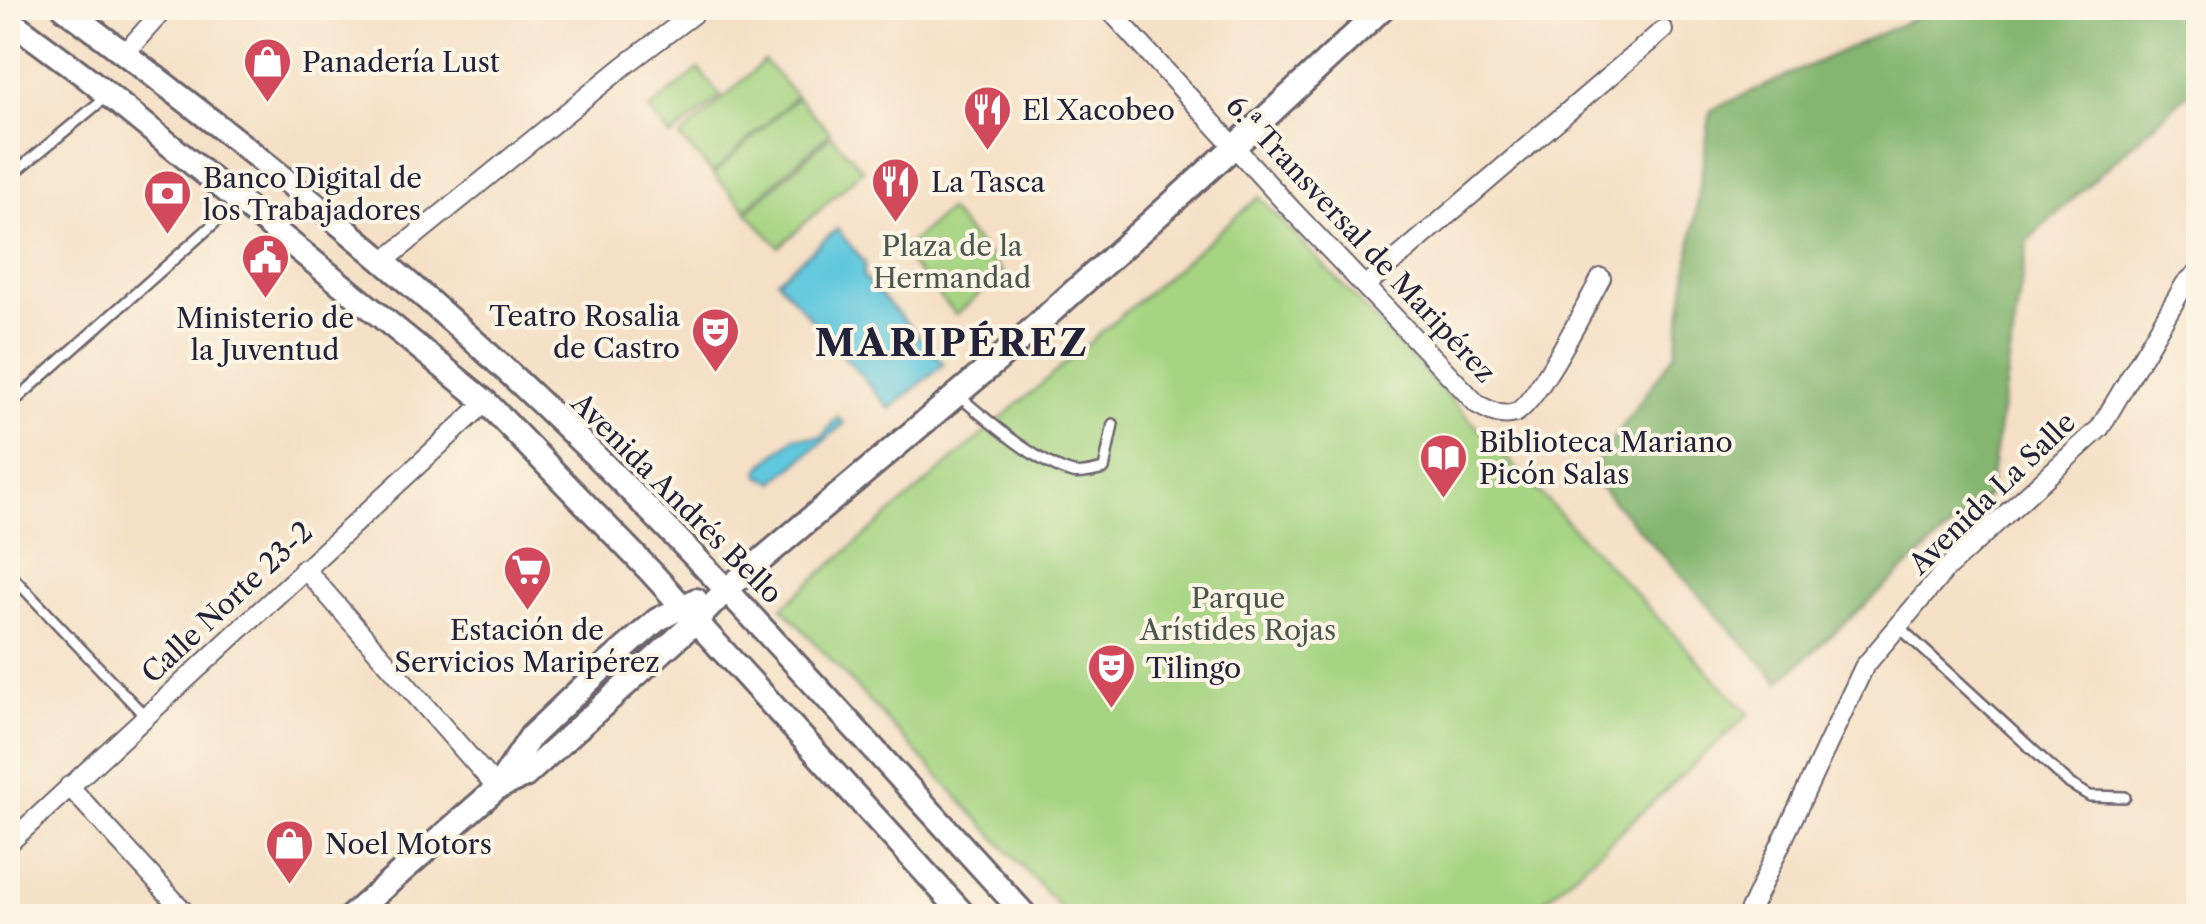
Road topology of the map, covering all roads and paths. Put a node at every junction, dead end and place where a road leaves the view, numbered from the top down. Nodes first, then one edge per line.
1 (64, 8) edge
2 (165, 8) edge
3 (701, 8) edge
4 (1108, 8) edge
5 (1383, 8) edge
6 (8, 19) edge
7 (1664, 30) dead end
8 (125, 54) junction
9 (108, 95) junction
10 (1236, 146) junction
11 (8, 178) edge
12 (240, 200) junction
13 (384, 262) junction
14 (2198, 272) edge
15 (1602, 278) dead end
16 (1365, 286) junction
17 (958, 395) junction
18 (486, 402) junction
19 (8, 407) edge
20 (1113, 424) dead end
21 (304, 568) junction
22 (8, 572) edge
23 (728, 588) junction
24 (689, 613) junction
25 (1898, 626) junction
26 (145, 716) junction
27 (70, 786) junction
28 (497, 788) junction
29 (2125, 797) dead end
30 (8, 844) edge
31 (188, 916) edge
32 (351, 916) edge
33 (964, 916) edge
34 (1026, 916) edge
35 (1748, 916) edge

1 - 8 street, Avenida Andrés Bello
2 - 8 street
3 - 13 street
4 - 10 street, 6.ª Transversal de Maripérez
5 - 10 street
6 - 9 street
7 - 16 street
8 - 13 street, Avenida Andrés Bello
9 - 11 lane
9 - 12 street
10 - 16 street, 6.ª Transversal de Maripérez
10 - 17 street
12 - 18 street
12 - 19 lane
13 - 23 street, Avenida Andrés Bello
14 - 25 street, Avenida La Salle
15 - 16 street, 6.ª Transversal de Maripérez
17 - 20 lane
17 - 23 street
18 - 21 street, Calle Norte 23-2
18 - 24 street
21 - 26 street, Calle Norte 23-2
21 - 28 street
22 - 26 lane
23 - 24 street
23 - 34 street, Avenida Andrés Bello
24 - 28 street
24 - 33 street
25 - 29 lane
25 - 35 street, Avenida La Salle
26 - 27 street, Calle Norte 23-2
27 - 30 street, Calle Norte 23-2
27 - 31 street
28 - 32 street

